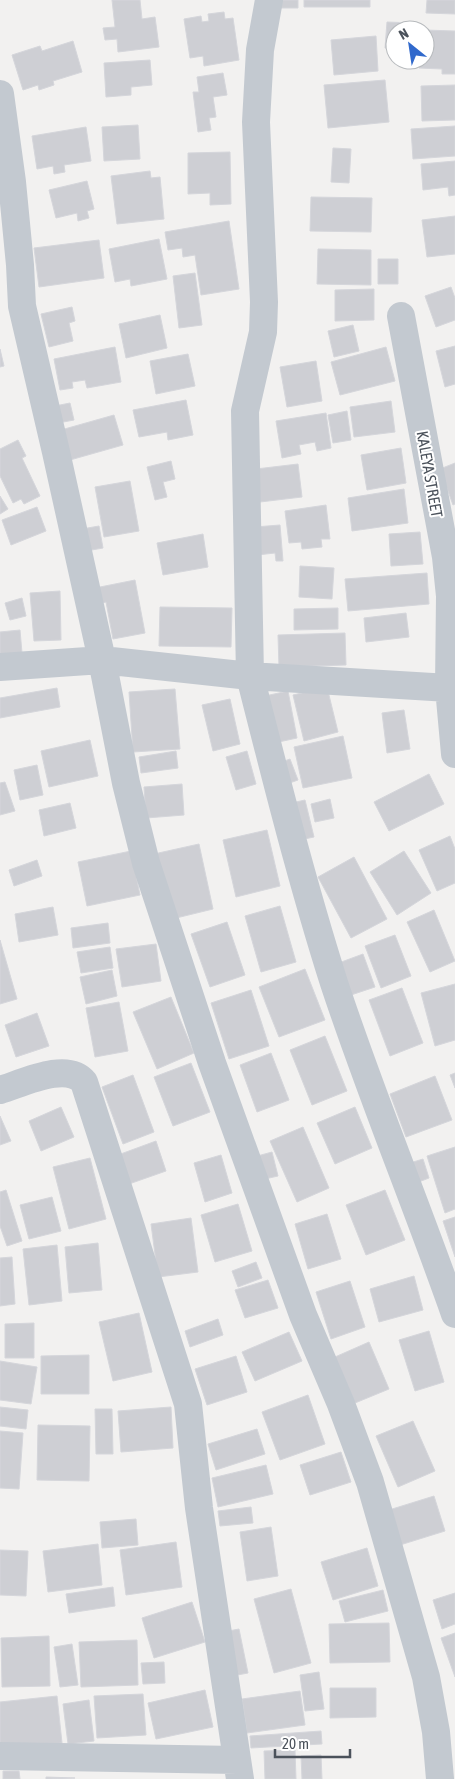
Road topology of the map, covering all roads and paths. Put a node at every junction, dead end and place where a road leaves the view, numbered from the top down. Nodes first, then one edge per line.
1 (269, 0) edge
2 (0, 94) edge
3 (401, 316) dead end
4 (102, 660) junction
5 (0, 667) edge
6 (250, 676) junction
7 (449, 688) junction
8 (453, 716) edge
9 (455, 754) edge
10 (0, 1090) edge
11 (455, 1314) edge
12 (0, 1756) edge
13 (238, 1770) edge
14 (440, 1779) edge

1 - 6 street
2 - 4 street
3 - 7 street, KALEYA STREET
4 - 5 street
4 - 6 street
4 - 14 street
6 - 7 street
6 - 11 street
7 - 8 street, KALEYA STREET
8 - 9 street, KALEYA STREET
10 - 13 street
12 - 13 street

